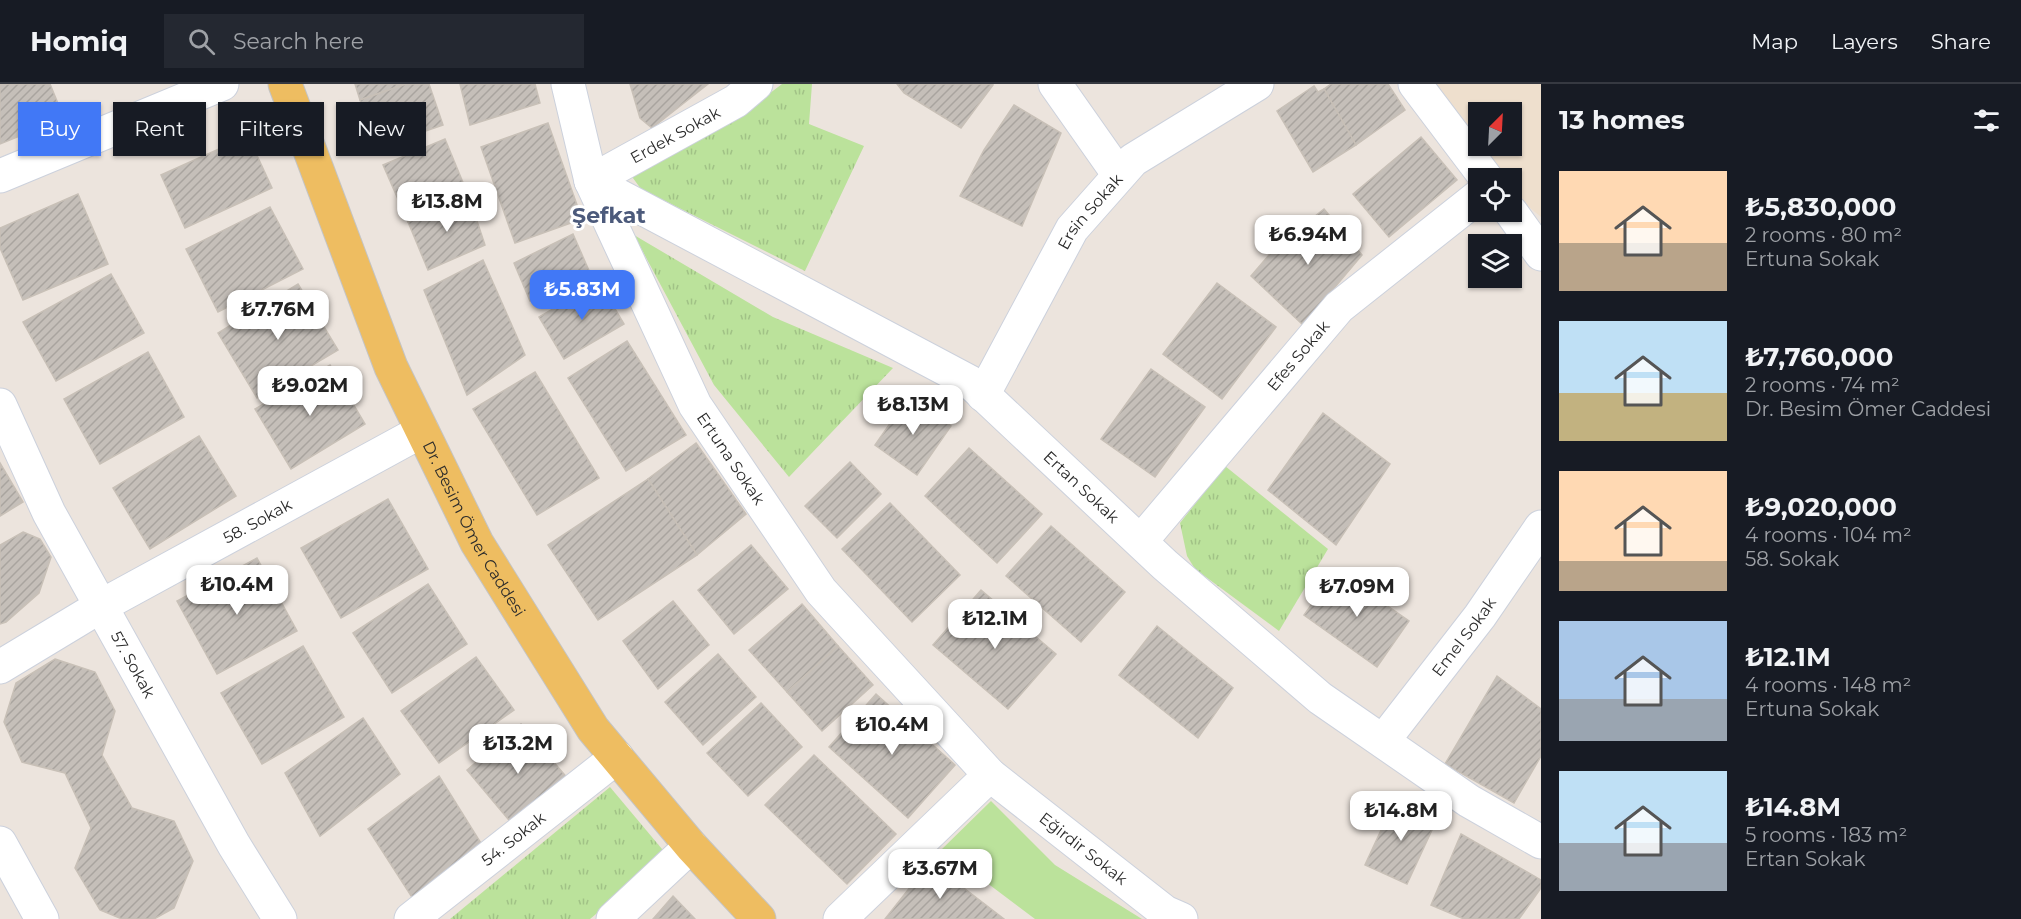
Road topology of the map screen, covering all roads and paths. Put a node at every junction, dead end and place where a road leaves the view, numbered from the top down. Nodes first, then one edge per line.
1 (222, 84) edge
2 (285, 84) edge
3 (568, 84) edge
4 (756, 84) edge
5 (1055, 84) edge
6 (1257, 84) edge
7 (1415, 84) edge
8 (1478, 168) edge
9 (1119, 175) junction
10 (0, 176) edge
11 (591, 181) junction
12 (1468, 205) edge
13 (1517, 222) edge
14 (1541, 254) edge
15 (984, 394) junction
16 (0, 405) edge
17 (422, 431) junction
18 (1541, 527) edge
19 (1141, 541) junction
20 (101, 606) junction
21 (0, 667) edge
22 (1383, 741) junction
23 (617, 757) junction
24 (990, 775) junction
25 (1541, 842) edge
26 (0, 843) edge
27 (691, 846) junction
28 (42, 919) edge
29 (280, 919) edge
30 (411, 919) edge
31 (614, 919) edge
32 (759, 919) edge
33 (840, 919) edge
34 (1181, 919) edge

1 - 10 street
2 - 17 main road, Dr. Besim Ömer Caddesi
3 - 11 street, Ertuna Sokak
4 - 11 street, Erdek Sokak
5 - 9 street
6 - 9 street, Ersin Sokak
7 - 8 street
9 - 15 street, Ersin Sokak
11 - 15 street, Ertan Sokak
11 - 24 street, Ertuna Sokak
12 - 19 street, Efes Sokak
13 - 14 street
15 - 19 street, Ertan Sokak
16 - 20 street, 57. Sokak
17 - 20 street, 58. Sokak
17 - 23 main road, Dr. Besim Ömer Caddesi
18 - 22 street, Emel Sokak
19 - 22 street, Ertan Sokak
20 - 21 street, 58. Sokak
20 - 29 street, 57. Sokak
22 - 25 street, Ertan Sokak
23 - 27 main road, Dr. Besim Ömer Caddesi
23 - 30 street, 54. Sokak
24 - 33 street
24 - 34 street, Eğirdir Sokak
26 - 28 street
27 - 31 street
27 - 32 main road, Dr. Besim Ömer Caddesi

